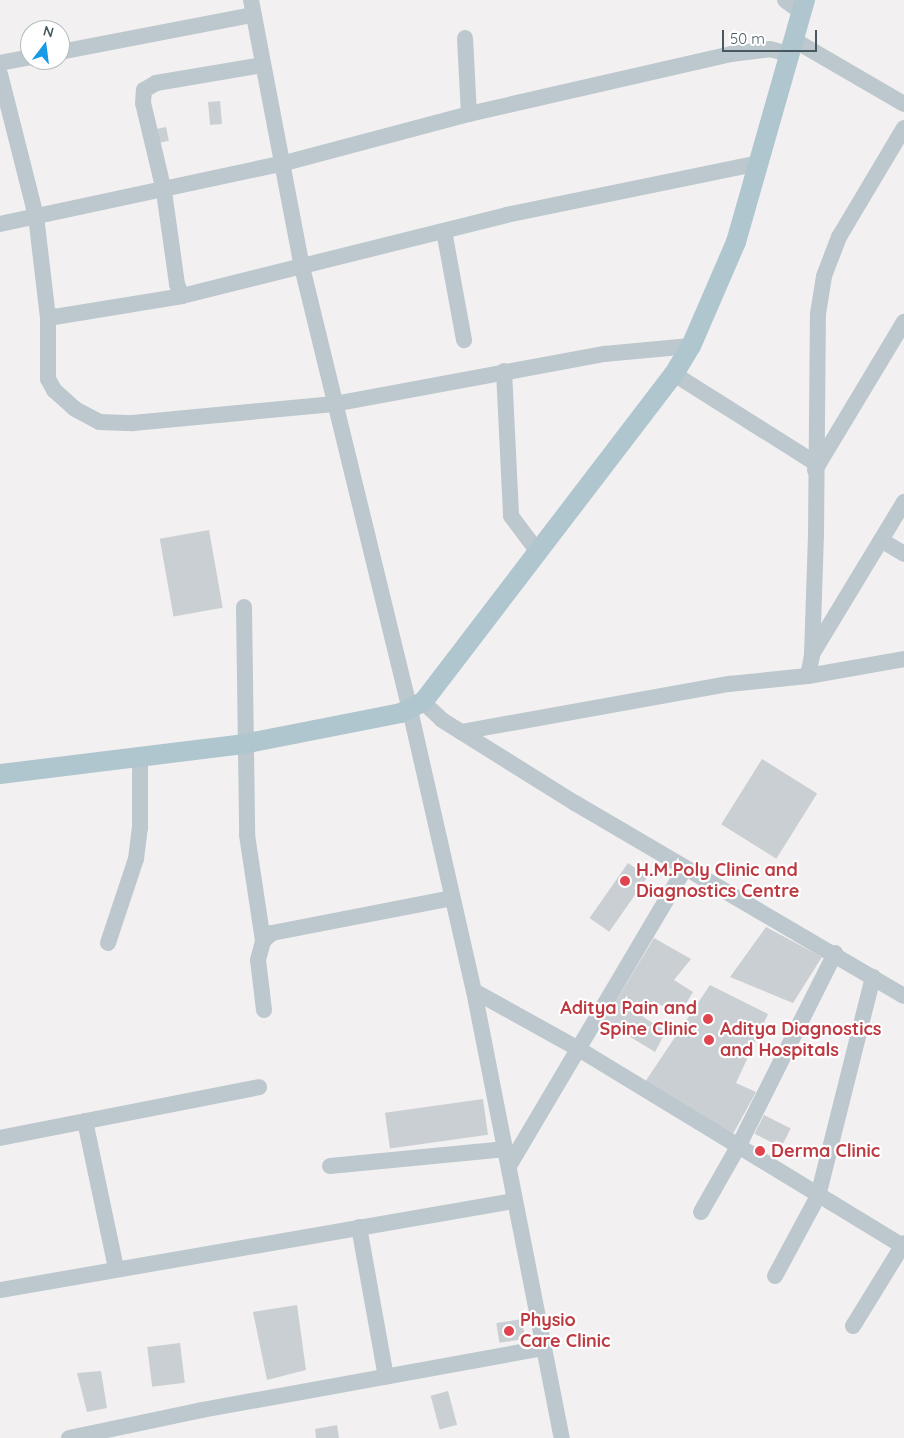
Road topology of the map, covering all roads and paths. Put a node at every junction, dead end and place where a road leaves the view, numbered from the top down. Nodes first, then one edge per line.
1 (785, 0) edge
2 (803, 6) edge
3 (252, 7) edge
4 (465, 38) dead end
5 (792, 47) junction
6 (70, 50) edge
7 (20, 59) edge
8 (0, 63) edge
9 (262, 65) junction
10 (0, 74) edge
11 (904, 104) edge
12 (469, 114) junction
13 (904, 128) edge
14 (759, 163) junction
15 (281, 164) junction
16 (164, 190) junction
17 (36, 216) junction
18 (0, 224) edge
19 (444, 231) junction
20 (302, 267) junction
21 (182, 296) junction
22 (48, 318) junction
23 (904, 322) edge
24 (464, 340) dead end
25 (691, 346) junction
26 (504, 370) junction
27 (674, 374) junction
28 (334, 404) junction
29 (814, 466) junction
30 (904, 502) edge
31 (881, 540) junction
32 (538, 552) junction
33 (904, 554) edge
34 (244, 606) dead end
35 (812, 655) junction
36 (904, 659) edge
37 (808, 676) junction
38 (416, 706) junction
39 (461, 732) junction
40 (247, 743) junction
41 (140, 757) junction
42 (0, 774) edge
43 (685, 868) junction
44 (452, 898) junction
45 (263, 940) junction
46 (108, 943) dead end
47 (835, 953) junction
48 (873, 977) junction
49 (474, 991) junction
50 (904, 996) edge
51 (264, 1010) dead end
52 (577, 1048) junction
53 (259, 1087) dead end
54 (85, 1121) junction
55 (0, 1138) edge
56 (738, 1147) junction
57 (506, 1149) junction
58 (330, 1166) dead end
59 (509, 1166) junction
60 (818, 1196) junction
61 (514, 1201) junction
62 (701, 1212) dead end
63 (359, 1227) junction
64 (903, 1245) edge
65 (116, 1268) junction
66 (775, 1276) dead end
67 (0, 1290) edge
68 (853, 1326) dead end
69 (542, 1348) junction
70 (386, 1377) junction
71 (69, 1438) edge
72 (562, 1438) edge

1 - 2 street
2 - 5 main road
3 - 6 street
3 - 9 street
4 - 12 street
5 - 11 street
5 - 12 street
5 - 14 main road
7 - 8 street
9 - 15 street
9 - 16 street
10 - 17 street
12 - 15 street
13 - 29 street
14 - 19 street
14 - 25 main road
15 - 16 street
15 - 20 street
16 - 17 street
16 - 21 street
17 - 18 street
17 - 22 street
19 - 20 street
19 - 24 street
20 - 21 street
20 - 28 street
21 - 22 street
22 - 28 street
23 - 29 street
25 - 26 street
25 - 27 main road
26 - 28 street
26 - 32 street
27 - 29 street
27 - 32 main road
28 - 38 street
29 - 35 street
30 - 31 street
31 - 33 street
31 - 35 street
32 - 38 main road
34 - 40 street
35 - 37 street
36 - 37 street
37 - 39 street
38 - 39 street
38 - 40 main road
38 - 44 street
39 - 43 street
40 - 41 main road
40 - 45 street
41 - 42 main road
41 - 46 street
43 - 47 street
43 - 52 street
44 - 45 street
44 - 49 street
45 - 51 street
47 - 48 street
47 - 56 street
48 - 50 street
48 - 60 street
49 - 52 street
49 - 57 street
52 - 56 street
52 - 59 street
53 - 54 street
54 - 55 street
54 - 65 street
56 - 60 street
56 - 62 street
57 - 58 street
57 - 59 street
59 - 61 street
60 - 64 street
60 - 66 street
61 - 63 street
61 - 69 street
63 - 65 street
63 - 70 street
64 - 68 street
65 - 67 street
69 - 70 street
69 - 72 street
70 - 71 street

